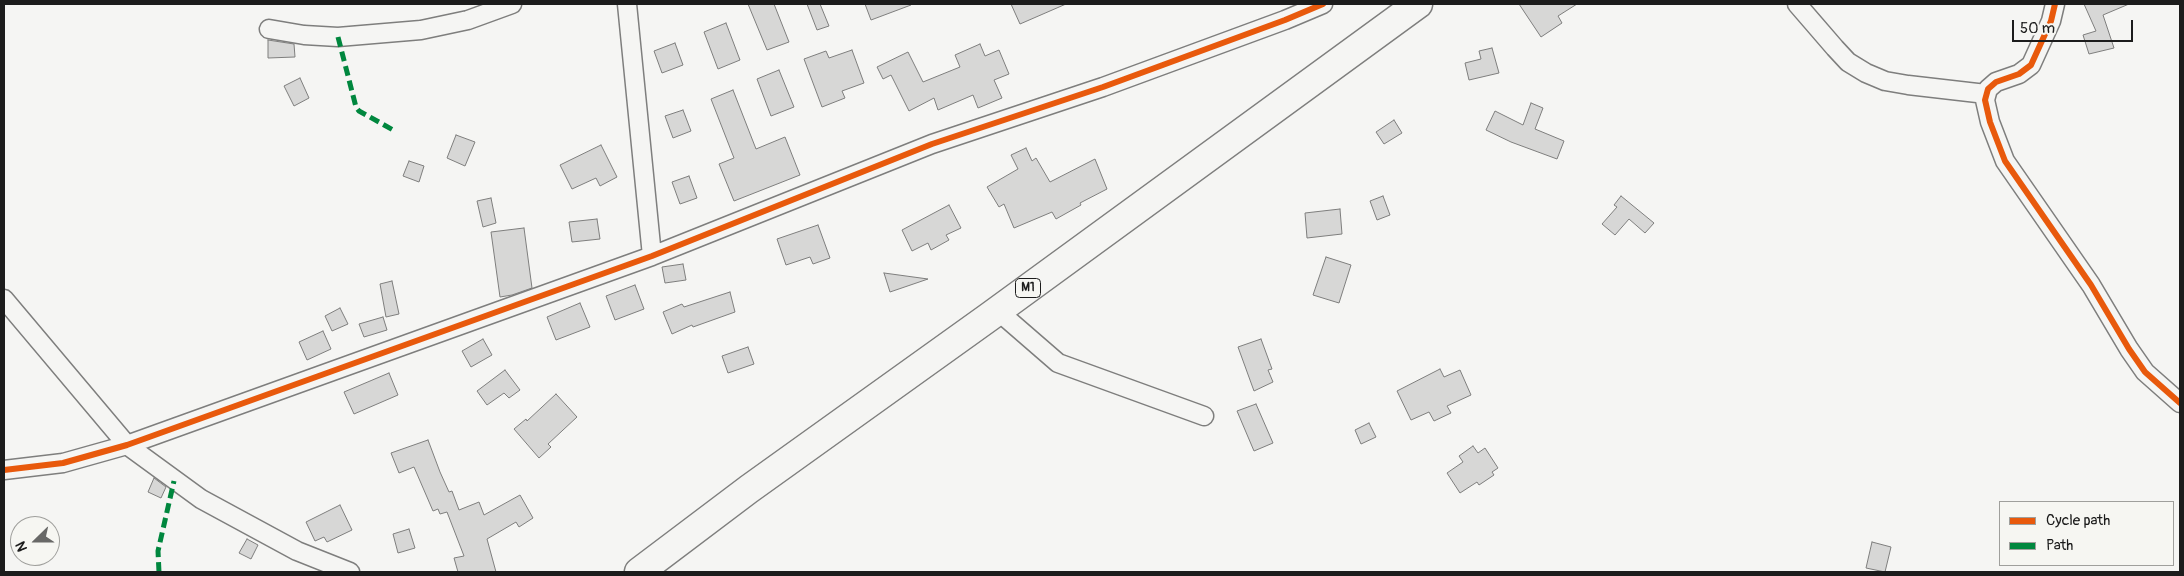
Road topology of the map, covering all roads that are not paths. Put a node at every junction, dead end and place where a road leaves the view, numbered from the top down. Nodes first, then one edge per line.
1 (512, 4) edge
2 (627, 4) edge
3 (1324, 4) edge
4 (1418, 4) edge
5 (1797, 4) edge
6 (2055, 4) edge
7 (269, 29) dead end
8 (1986, 94) junction
9 (652, 256) junction
10 (4, 299) edge
11 (998, 311) junction
12 (2180, 403) edge
13 (1204, 416) dead end
14 (127, 445) junction
15 (4, 470) edge
16 (350, 572) edge
17 (639, 572) edge

1 - 7 street
2 - 9 street
3 - 9 street
4 - 11 highway, M1
5 - 8 street
6 - 8 street
8 - 12 street
9 - 14 street
10 - 14 street
11 - 13 street
11 - 17 highway, M1
14 - 15 street
14 - 16 street

